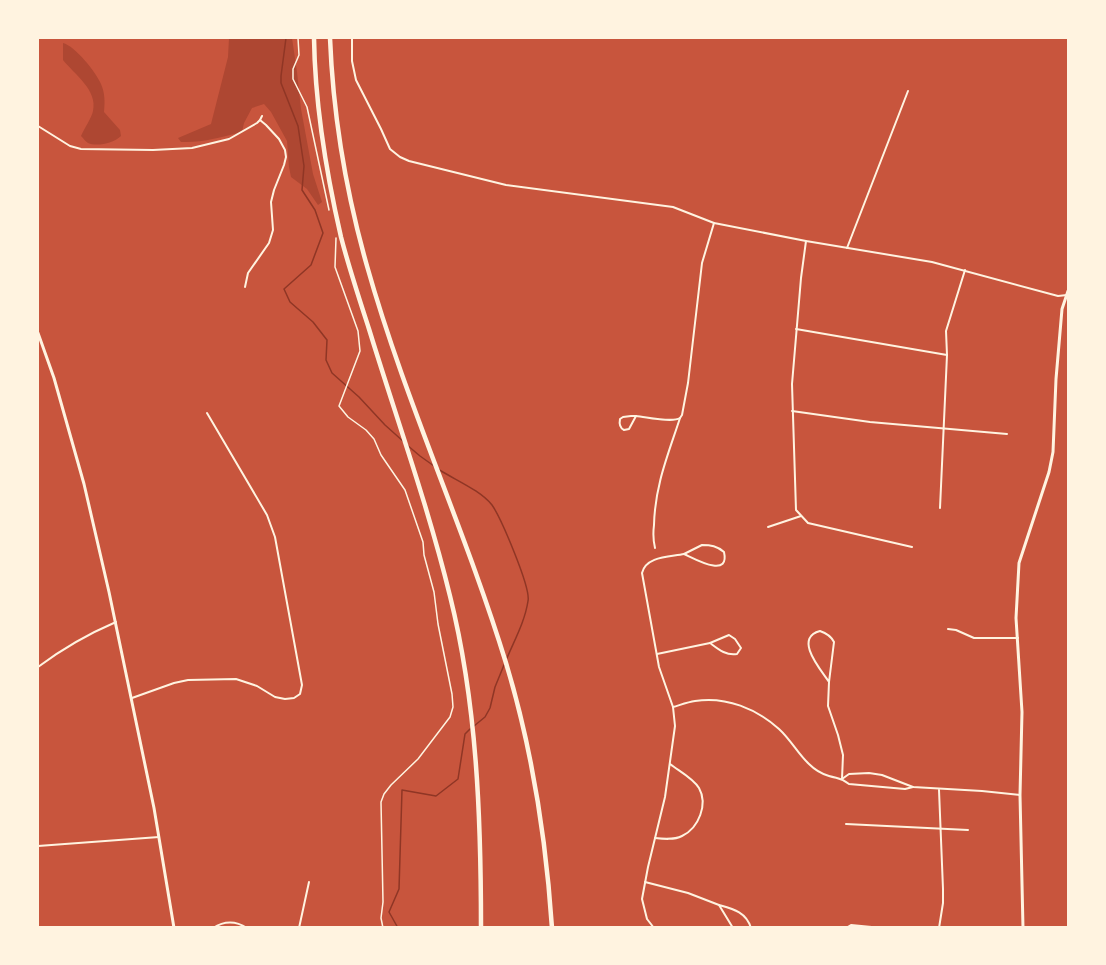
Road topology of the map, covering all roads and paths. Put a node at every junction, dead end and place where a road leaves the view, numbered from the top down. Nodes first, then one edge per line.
1 (298, 38) edge
2 (312, 38) edge
3 (330, 38) edge
4 (352, 38) edge
5 (908, 91) dead end
6 (262, 116) dead end
7 (261, 120) junction
8 (38, 126) edge
9 (329, 210) dead end
10 (714, 224) junction
11 (336, 239) dead end
12 (806, 242) junction
13 (847, 248) junction
14 (965, 270) junction
15 (245, 288) dead end
16 (1068, 293) edge
17 (796, 329) junction
18 (38, 334) edge
19 (946, 355) junction
20 (792, 411) junction
21 (207, 413) dead end
22 (636, 416) junction
23 (680, 418) junction
24 (943, 429) junction
25 (1007, 435) dead end
26 (940, 507) dead end
27 (801, 516) junction
28 (768, 527) dead end
29 (912, 547) dead end
30 (655, 548) dead end
31 (684, 554) junction
32 (116, 622) junction
33 (948, 629) dead end
34 (1018, 638) junction
35 (710, 643) junction
36 (657, 654) junction
37 (38, 668) edge
38 (829, 682) junction
39 (132, 698) junction
40 (673, 707) junction
41 (670, 764) junction
42 (842, 778) junction
43 (913, 787) junction
44 (939, 789) junction
45 (1020, 795) junction
46 (846, 824) dead end
47 (940, 829) junction
48 (968, 830) dead end
49 (159, 837) junction
50 (655, 838) junction
51 (38, 846) edge
52 (309, 882) dead end
53 (645, 882) junction
54 (719, 905) junction
55 (174, 927) edge
56 (213, 927) edge
57 (247, 927) edge
58 (298, 927) edge
59 (383, 927) edge
60 (481, 927) edge
61 (552, 927) edge
62 (654, 927) edge
63 (734, 927) edge
64 (751, 927) edge
65 (846, 927) edge
66 (882, 927) edge
67 (939, 927) edge
68 (1023, 927) edge

1 - 9 path
2 - 60 highway
3 - 61 highway
4 - 10 street
5 - 13 street
6 - 7 street
7 - 8 street
7 - 15 street
10 - 12 street
10 - 23 street
11 - 59 path
12 - 13 street
12 - 17 street
13 - 14 street
14 - 16 street
14 - 19 street
16 - 34 street
17 - 19 street
17 - 20 street
18 - 32 street
19 - 24 street
20 - 24 street
20 - 27 street
21 - 39 street
22 - 22 street
22 - 23 street
23 - 30 street
24 - 25 street
24 - 26 street
27 - 28 street
27 - 29 street
31 - 31 street
31 - 36 street
32 - 37 street
32 - 39 street
33 - 34 street
34 - 45 street
35 - 35 street
35 - 36 street
36 - 40 street
38 - 38 street
38 - 42 street
39 - 49 street
40 - 41 street
40 - 42 street
41 - 50 street
41 - 50 street
42 - 43 street
42 - 43 street
43 - 44 street
44 - 45 street
44 - 47 street
45 - 68 street
46 - 47 street
47 - 48 street
47 - 67 street
49 - 51 street
49 - 55 street
50 - 53 street
52 - 58 street
53 - 54 street
53 - 62 street
54 - 63 street
54 - 64 street
56 - 57 street
65 - 66 street

